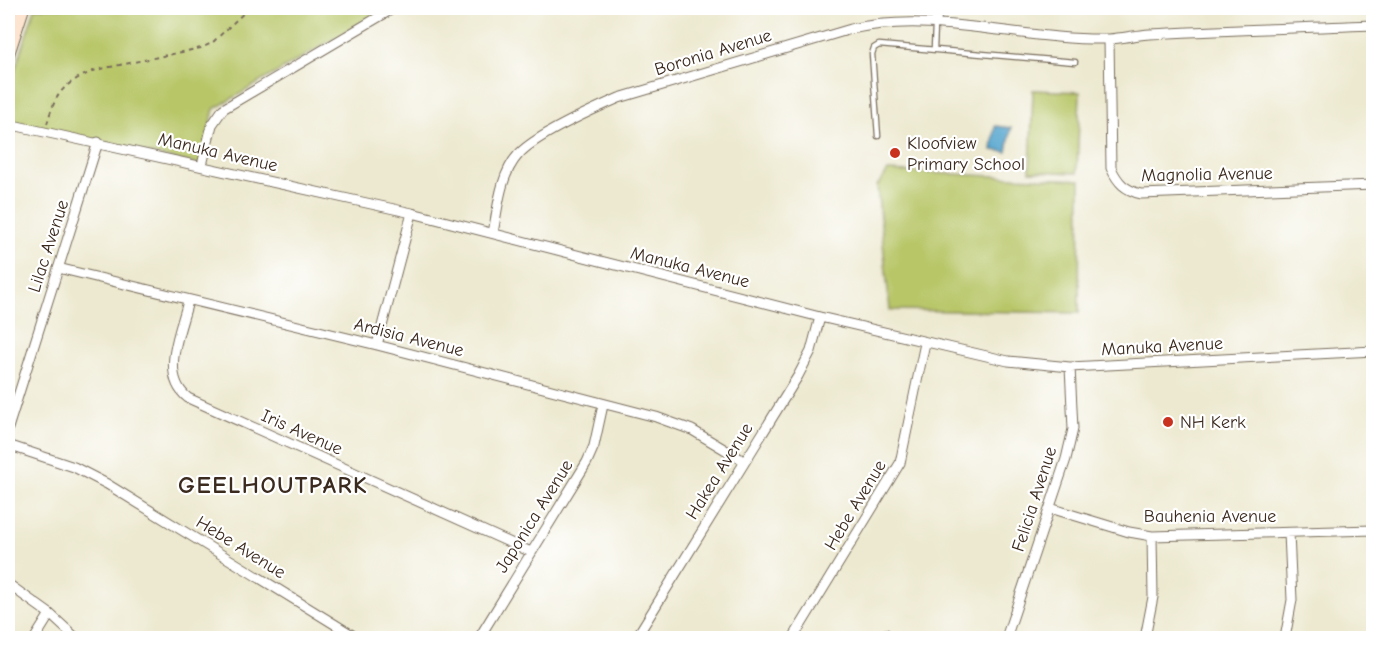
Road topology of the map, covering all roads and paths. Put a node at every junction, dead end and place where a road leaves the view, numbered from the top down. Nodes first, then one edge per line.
1 (23, 8) edge
2 (249, 8) edge
3 (394, 8) edge
4 (937, 8) edge
5 (936, 22) junction
6 (1374, 26) edge
7 (1108, 39) junction
8 (934, 49) junction
9 (8, 54) edge
10 (1076, 62) dead end
11 (8, 124) edge
12 (45, 131) junction
13 (878, 135) dead end
14 (98, 142) junction
15 (202, 165) junction
16 (1374, 185) edge
17 (412, 213) junction
18 (493, 233) junction
19 (58, 268) junction
20 (188, 301) junction
21 (820, 317) junction
22 (925, 343) junction
23 (377, 345) junction
24 (1374, 351) edge
25 (1070, 367) junction
26 (603, 405) junction
27 (8, 428) edge
28 (8, 445) edge
29 (744, 461) junction
30 (1050, 508) junction
31 (1374, 530) edge
32 (1289, 532) junction
33 (1152, 536) junction
34 (531, 552) junction
35 (8, 584) edge
36 (50, 614) junction
37 (35, 639) edge
38 (76, 639) edge
39 (357, 639) edge
40 (479, 639) edge
41 (636, 639) edge
42 (793, 639) edge
43 (1006, 639) edge
44 (1145, 639) edge
45 (1285, 639) edge

1 - 9 street
2 - 12 path
3 - 15 street
4 - 5 street
5 - 7 street, Boronia Avenue
5 - 8 lane
5 - 18 street, Boronia Avenue
6 - 7 street, Boronia Avenue
7 - 16 street, Magnolia Avenue
8 - 10 lane
8 - 13 lane
11 - 12 street, Manuka Avenue
12 - 14 street, Manuka Avenue
14 - 15 street, Manuka Avenue
14 - 19 street, Lilac Avenue
15 - 17 street, Manuka Avenue
17 - 18 street, Manuka Avenue
17 - 23 street
18 - 21 street, Manuka Avenue
19 - 20 street, Ardisia Avenue
19 - 27 street, Lilac Avenue
20 - 23 street, Ardisia Avenue
20 - 34 street, Iris Avenue
21 - 22 street, Manuka Avenue
21 - 29 street, Hakea Avenue
22 - 25 street, Manuka Avenue
22 - 42 street, Hebe Avenue
23 - 26 street, Ardisia Avenue
24 - 25 street, Manuka Avenue
25 - 30 street, Felicia Avenue
26 - 29 street, Ardisia Avenue
26 - 34 street, Japonica Avenue
28 - 39 street, Hebe Avenue
29 - 41 street, Hakea Avenue
30 - 33 street, Bauhenia Avenue
30 - 43 street, Felicia Avenue
31 - 32 street, Bauhenia Avenue
32 - 33 street, Bauhenia Avenue
32 - 45 street
33 - 44 street
34 - 40 street, Japonica Avenue
35 - 36 street
36 - 37 street
36 - 38 street

